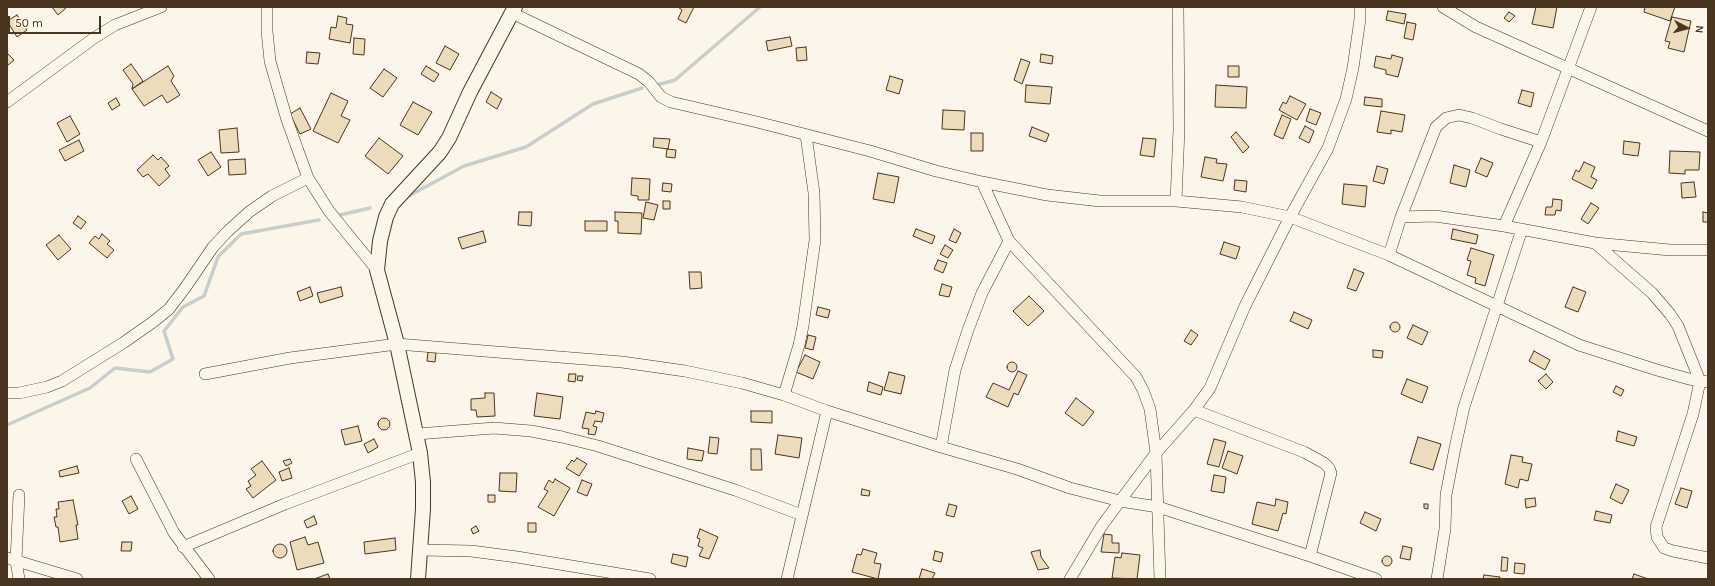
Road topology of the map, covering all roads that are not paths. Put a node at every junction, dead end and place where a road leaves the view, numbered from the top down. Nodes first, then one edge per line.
1 (161, 7) edge
2 (268, 7) edge
3 (1178, 7) edge
4 (1360, 7) edge
5 (1443, 7) edge
6 (1591, 7) edge
7 (513, 10) edge
8 (1570, 69) junction
9 (7, 102) edge
10 (1708, 131) edge
11 (806, 135) junction
12 (1541, 142) junction
13 (308, 178) junction
14 (982, 182) junction
15 (1176, 201) junction
16 (1290, 217) junction
17 (1401, 217) junction
18 (1504, 226) junction
19 (1522, 230) junction
20 (1009, 241) junction
21 (1595, 243) junction
22 (1708, 250) edge
23 (1389, 255) junction
24 (377, 270) junction
25 (1498, 306) junction
26 (397, 344) junction
27 (205, 374) dead end
28 (1704, 382) edge
29 (7, 393) edge
30 (784, 395) junction
31 (1194, 410) junction
32 (827, 411) junction
33 (417, 434) junction
34 (941, 447) junction
35 (420, 453) junction
36 (1156, 453) junction
37 (136, 459) dead end
38 (19, 495) dead end
39 (1120, 501) junction
40 (1158, 507) junction
41 (802, 515) junction
42 (183, 547) junction
43 (421, 550) junction
44 (1310, 556) junction
45 (1708, 558) edge
46 (12, 559) edge
47 (19, 579) edge
48 (77, 579) edge
49 (209, 579) edge
50 (418, 579) edge
51 (650, 579) edge
52 (787, 579) edge
53 (1070, 579) edge
54 (1160, 579) edge
55 (1376, 579) edge
56 (1438, 579) edge

1 - 9 street
2 - 13 street
3 - 15 street
4 - 16 street
5 - 8 street
6 - 8 street
7 - 11 street
7 - 24 street
8 - 10 street
8 - 12 street
11 - 14 street
11 - 30 street
12 - 17 street
12 - 18 street
13 - 24 street
13 - 29 street
14 - 15 street
14 - 20 street
15 - 16 street
16 - 23 street
16 - 31 street
17 - 18 street
17 - 23 street
18 - 19 street
19 - 21 street
19 - 25 street
20 - 34 street
20 - 36 street
21 - 22 street
21 - 28 street
23 - 25 street
24 - 26 street
25 - 28 street
25 - 56 street
26 - 27 street
26 - 30 street
26 - 33 street
28 - 45 street
30 - 32 street
31 - 36 street
31 - 44 street
32 - 34 street
32 - 41 street
33 - 35 street
33 - 41 street
34 - 39 street
35 - 42 street
35 - 43 street
36 - 39 street
36 - 40 street
37 - 42 street
38 - 46 street
39 - 40 street
39 - 53 street
40 - 44 street
40 - 54 street
41 - 52 street
42 - 49 street
43 - 50 street
43 - 51 street
44 - 55 street
46 - 47 street
46 - 48 street

